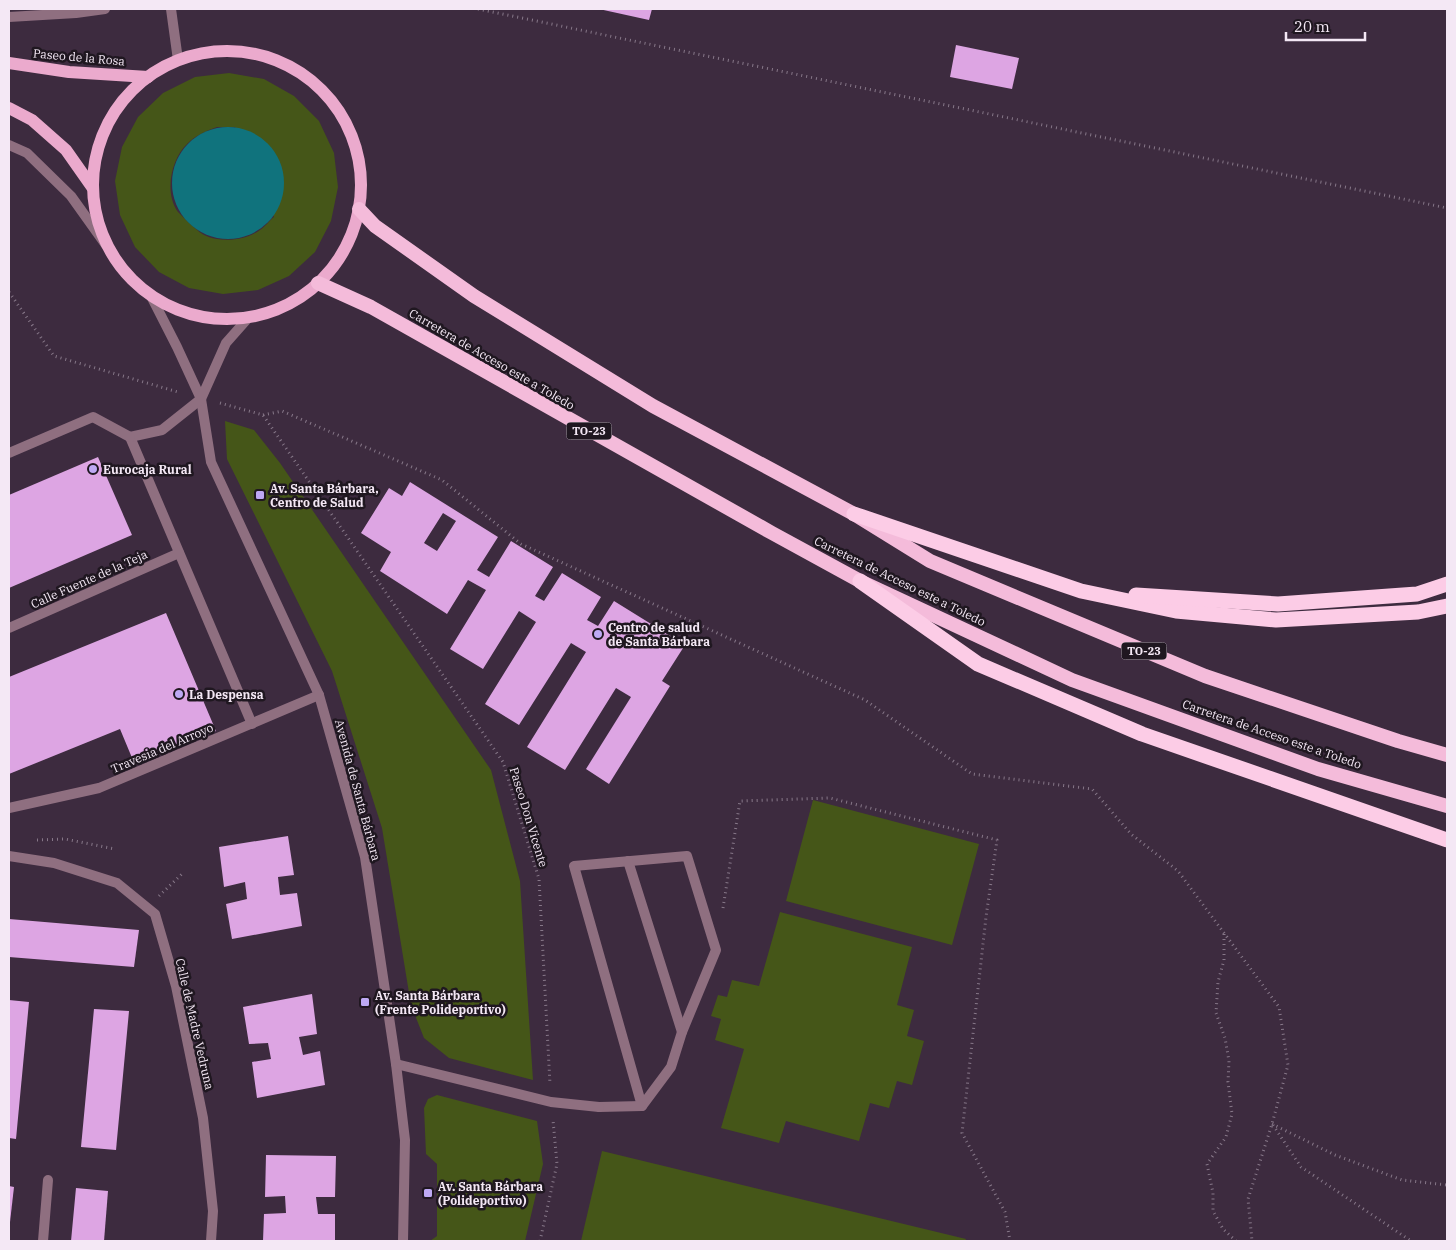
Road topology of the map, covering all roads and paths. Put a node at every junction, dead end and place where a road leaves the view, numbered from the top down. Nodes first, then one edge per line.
1 (105, 9) edge
2 (170, 9) edge
3 (478, 9) edge
4 (9, 17) edge
5 (178, 60) junction
6 (9, 63) edge
7 (148, 76) junction
8 (9, 108) edge
9 (9, 145) edge
10 (92, 186) junction
11 (1447, 208) edge
12 (359, 209) junction
13 (106, 245) junction
14 (318, 284) junction
15 (9, 292) edge
16 (151, 296) junction
17 (249, 317) junction
18 (201, 399) junction
19 (263, 415) junction
20 (130, 437) junction
21 (9, 453) edge
22 (854, 514) junction
23 (179, 553) junction
24 (860, 581) junction
25 (1447, 584) edge
26 (1081, 591) junction
27 (1447, 606) edge
28 (9, 628) edge
29 (319, 695) junction
30 (252, 724) junction
31 (1447, 755) edge
32 (1447, 806) edge
33 (9, 808) edge
34 (28, 840) dead end
35 (1447, 840) edge
36 (115, 849) dead end
37 (9, 856) edge
38 (628, 861) junction
39 (184, 872) dead end
40 (147, 908) junction
41 (722, 913) dead end
42 (1224, 933) junction
43 (682, 1032) junction
44 (396, 1064) junction
45 (551, 1102) junction
46 (642, 1106) junction
47 (1272, 1124) junction
48 (48, 1180) dead end
49 (1447, 1185) edge
50 (43, 1241) edge
51 (211, 1241) edge
52 (403, 1241) edge
53 (540, 1241) edge
54 (1010, 1241) edge
55 (1236, 1241) edge
56 (1252, 1241) edge
57 (1411, 1241) edge

1 - 4 street
2 - 5 street
3 - 11 path
5 - 7 main road
5 - 12 main road
6 - 7 main road, Paseo de la Rosa
7 - 10 main road
8 - 10 main road
9 - 13 street
10 - 13 main road
12 - 14 main road
12 - 22 highway, TO-23
13 - 16 main road
14 - 17 main road
14 - 24 highway, Carretera de Acceso este a Toledo / TO-23
15 - 18 path
16 - 17 main road
16 - 18 street, Avenida de Santa Bárbara
17 - 18 street
18 - 19 path
18 - 20 street
18 - 29 street, Avenida de Santa Bárbara
19 - 42 path
19 - 45 path, Paseo Don Vicente
20 - 21 street
20 - 23 street
22 - 26 highway
22 - 31 highway, TO-23
23 - 28 street, Calle Fuente de la Teja
23 - 30 street
24 - 32 highway, Carretera de Acceso este a Toledo / TO-23
24 - 35 highway
25 - 26 highway
26 - 27 highway
29 - 30 street, Travesia del Arroyo
29 - 44 street, Avenida de Santa Bárbara
30 - 33 street, Travesia del Arroyo
34 - 36 path
37 - 40 street, Calle de Madre Vedruna
38 - 43 street
38 - 43 street
38 - 46 street
39 - 40 path
40 - 51 street, Calle de Madre Vedruna
41 - 54 path
42 - 47 path
42 - 55 path
43 - 46 street
44 - 45 street
44 - 52 street, Avenida de Santa Bárbara
45 - 46 street
45 - 53 path, Paseo Don Vicente
47 - 49 path
47 - 56 path
47 - 57 path
48 - 50 street

